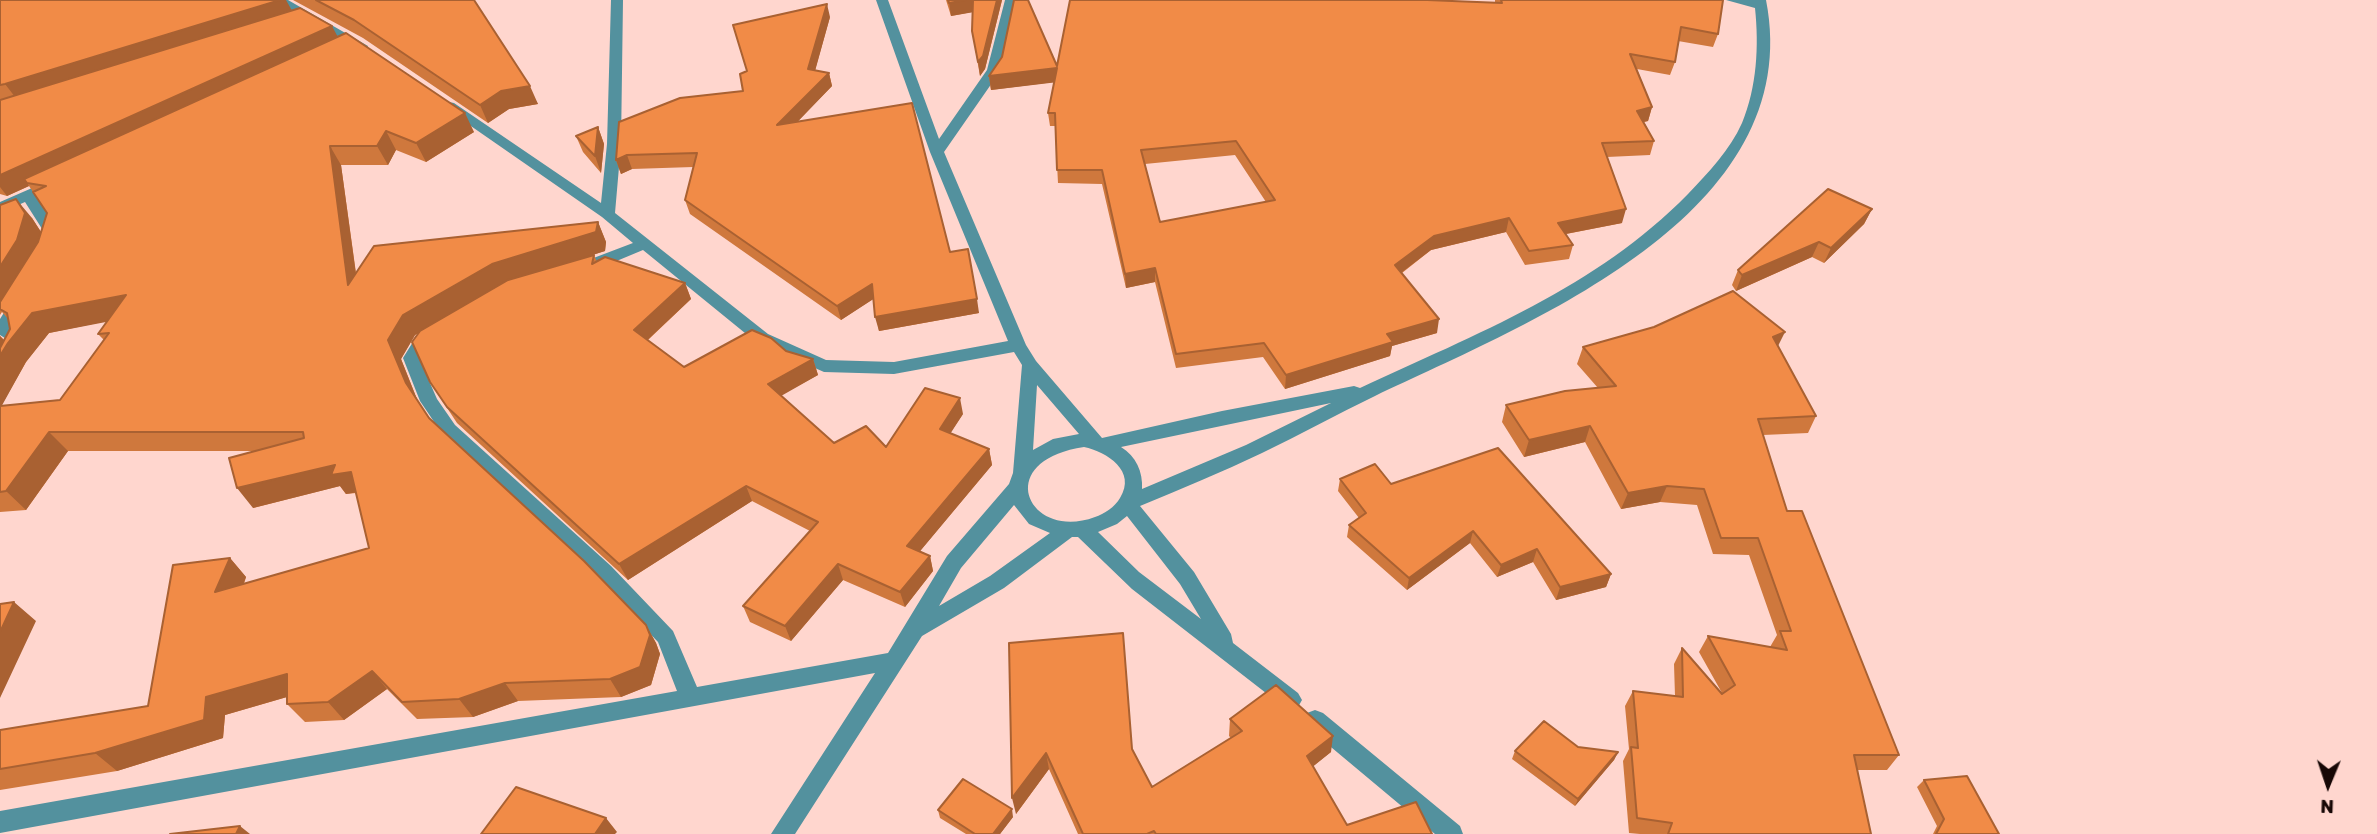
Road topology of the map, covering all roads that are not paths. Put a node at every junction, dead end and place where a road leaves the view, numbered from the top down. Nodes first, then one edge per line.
1 (279, 0) edge
2 (617, 0) edge
3 (624, 0) edge
4 (882, 0) edge
5 (1011, 0) edge
6 (1732, 0) edge
7 (1760, 3) edge
8 (357, 48) edge
9 (437, 97) edge
10 (937, 152) junction
11 (70, 175) edge
12 (28, 195) junction
13 (0, 208) edge
14 (607, 214) junction
15 (645, 244) junction
16 (44, 260) edge
17 (569, 272) edge
18 (30, 284) edge
19 (443, 330) edge
20 (1018, 345) junction
21 (1030, 365) junction
22 (0, 384) edge
23 (1374, 388) junction
24 (1099, 443) junction
25 (1020, 480) junction
26 (1130, 503) junction
27 (1075, 530) junction
28 (914, 631) junction
29 (1230, 649) junction
30 (893, 661) junction
31 (691, 699) junction
32 (0, 822) edge
33 (782, 834) edge
34 (1451, 834) edge

1 - 8 street
2 - 3 street
2 - 14 street
4 - 10 street
5 - 10 street
6 - 7 street
7 - 23 street
9 - 14 street
10 - 20 street
11 - 12 street
12 - 13 street
12 - 16 street
14 - 15 street
15 - 17 street
15 - 20 street
18 - 22 street
19 - 31 street
20 - 21 street
21 - 24 street
21 - 25 street
23 - 24 street
23 - 26 street
24 - 25 street
24 - 26 street
25 - 27 street
25 - 28 street
26 - 27 street
26 - 29 street
27 - 28 street
27 - 29 street
28 - 30 street
29 - 34 street
30 - 31 street
30 - 33 street
31 - 32 street

